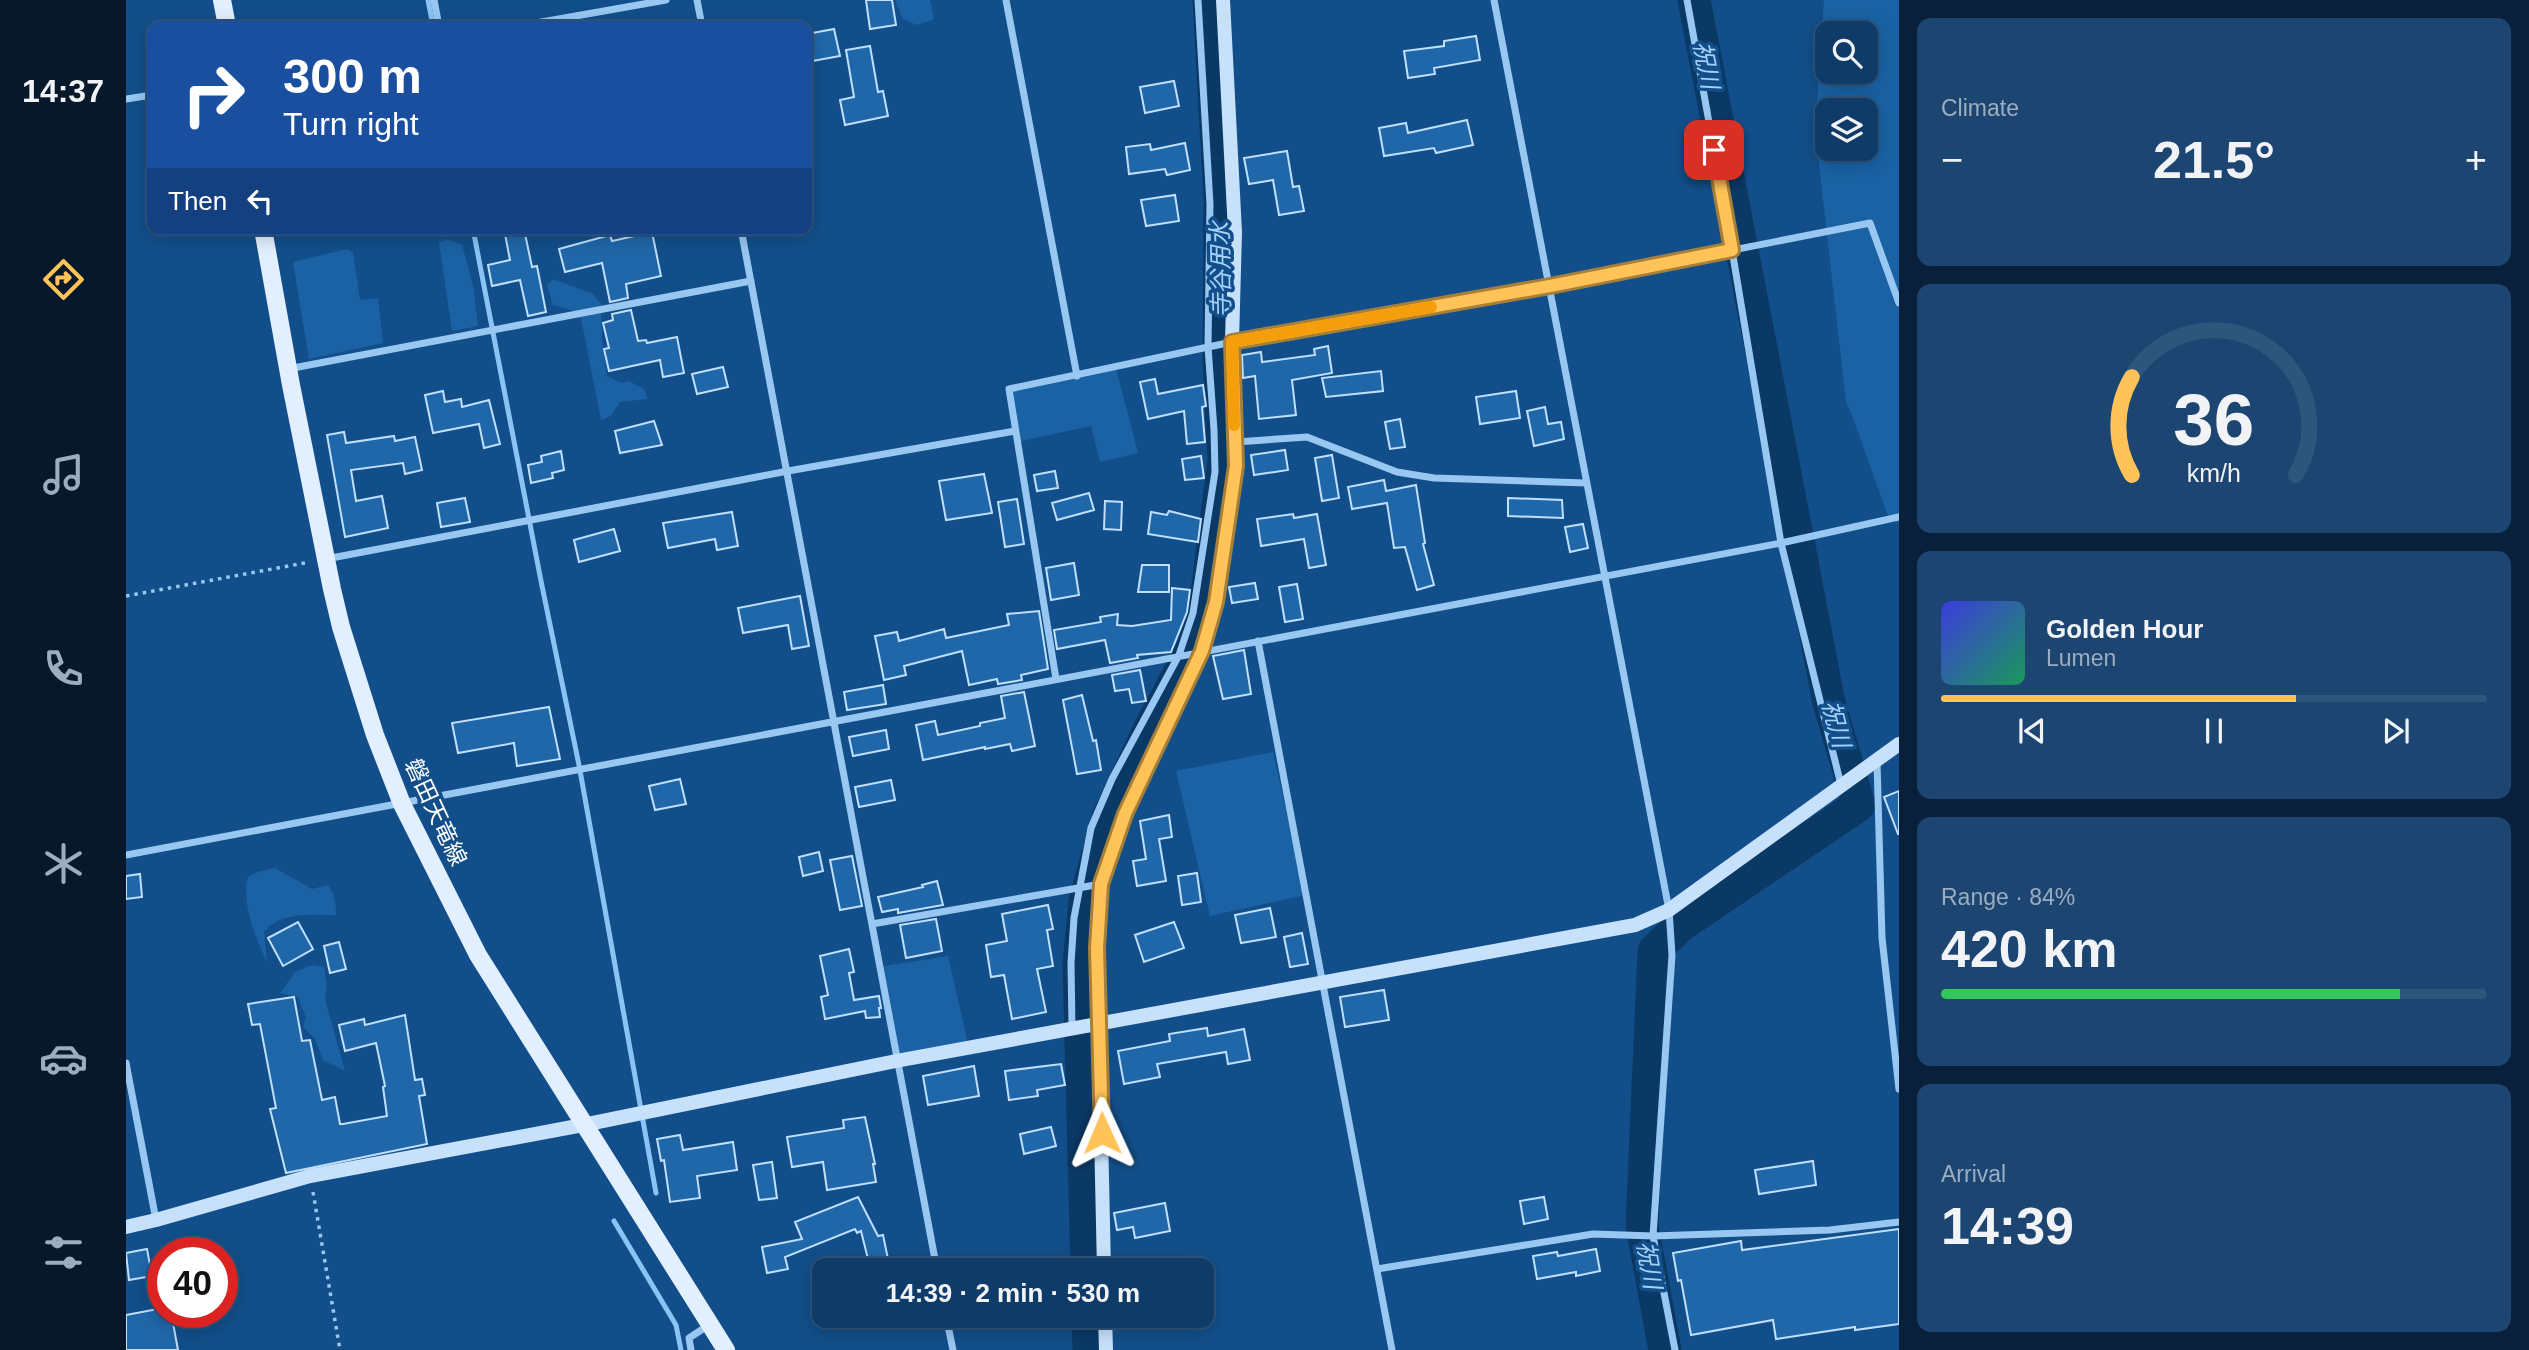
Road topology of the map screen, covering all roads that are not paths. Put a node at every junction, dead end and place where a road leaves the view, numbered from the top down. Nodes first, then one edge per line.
1 (222, 0) edge
2 (434, 0) edge
3 (666, 0) edge
4 (697, 0) edge
5 (1006, 0) edge
6 (1198, 0) edge
7 (1223, 0) edge
8 (1494, 0) edge
9 (1687, 0) edge
10 (226, 21) edge
11 (438, 21) edge
12 (547, 21) edge
13 (701, 21) edge
14 (147, 95) edge
15 (126, 99) edge
16 (264, 235) edge
17 (742, 235) edge
18 (1732, 250) junction
19 (751, 281) junction
20 (1550, 286) junction
21 (1899, 303) edge
22 (1232, 342) junction
23 (1208, 347) junction
24 (288, 369) junction
25 (1077, 376) junction
26 (1016, 431) junction
27 (1235, 442) junction
28 (788, 471) junction
29 (1586, 483) junction
30 (1899, 517) edge
31 (1781, 543) junction
32 (325, 559) junction
33 (1604, 575) junction
34 (1258, 642) junction
35 (1202, 651) junction
36 (1179, 655) junction
37 (1056, 679) junction
38 (835, 721) junction
39 (1899, 744) edge
40 (1877, 759) junction
41 (1841, 785) junction
42 (402, 804) junction
43 (126, 855) edge
44 (1101, 884) junction
45 (1079, 888) junction
46 (1669, 910) junction
47 (872, 924) junction
48 (1321, 982) junction
49 (1099, 1023) junction
50 (1073, 1028) junction
51 (897, 1061) junction
52 (126, 1062) edge
53 (1899, 1089) edge
54 (583, 1125) junction
55 (156, 1220) junction
56 (1899, 1222) edge
57 (126, 1227) edge
58 (1653, 1236) junction
59 (935, 1258) edge
60 (1104, 1258) edge
61 (1377, 1269) junction
62 (709, 1324) junction
63 (948, 1328) edge
64 (1105, 1328) edge
65 (691, 1350) edge
66 (726, 1350) edge
67 (953, 1350) edge
68 (1106, 1350) edge
69 (1392, 1350) edge
70 (1675, 1350) edge

1 - 10 main road
2 - 11 street
3 - 12 street
4 - 13 street
5 - 25 street
6 - 23 street
7 - 22 street
8 - 20 street
9 - 18 street
14 - 15 street
16 - 24 main road, 磐田天竜線
17 - 19 street
18 - 20 street
18 - 21 street
18 - 31 street
19 - 24 street
19 - 28 street
20 - 22 street
20 - 29 street
22 - 23 street
22 - 27 street
23 - 25 street
23 - 36 street
24 - 32 main road, 磐田天竜線
25 - 26 street
26 - 28 street
26 - 37 street
27 - 29 street
27 - 35 street
28 - 32 street
28 - 38 street
29 - 33 street
30 - 31 street
31 - 33 street
31 - 41 street
32 - 42 main road, 磐田天竜線
33 - 34 street
33 - 46 street
34 - 35 street
34 - 48 street
35 - 36 street
35 - 44 street
36 - 37 street
36 - 45 street
37 - 38 street
38 - 42 street
38 - 47 street
39 - 40 street
40 - 41 street
40 - 53 street
41 - 46 street
42 - 43 street
42 - 54 main road, 磐田天竜線
44 - 45 street
44 - 49 street
45 - 47 street
45 - 50 street
46 - 48 street
46 - 58 street
47 - 51 street
48 - 49 street
48 - 61 street
49 - 50 street
49 - 60 street
50 - 51 street
51 - 54 street
51 - 59 street
52 - 55 street
54 - 55 street
54 - 62 main road, 磐田天竜線
55 - 57 street
56 - 58 street
58 - 61 street
58 - 70 street
61 - 69 street
62 - 65 street
62 - 66 main road, 磐田天竜線
63 - 67 street
64 - 68 street

